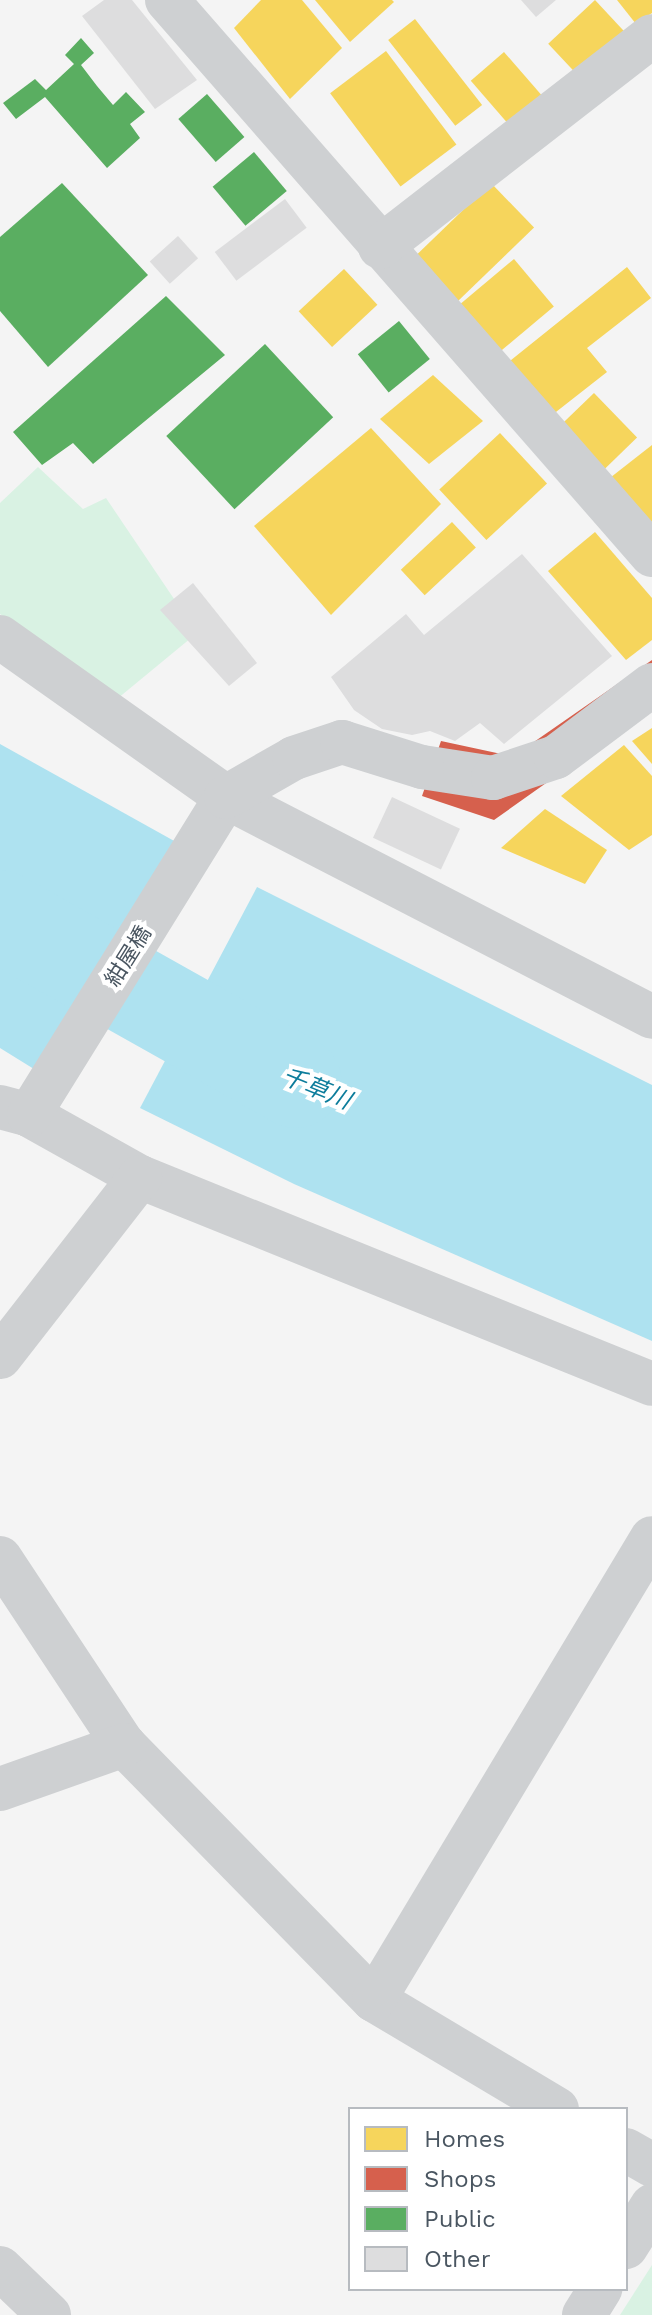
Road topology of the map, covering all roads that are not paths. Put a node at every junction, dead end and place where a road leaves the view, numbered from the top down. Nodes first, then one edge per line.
1 (167, 0) edge
2 (652, 36) edge
3 (380, 247) junction
4 (652, 555) edge
5 (0, 637) edge
6 (652, 685) edge
7 (226, 797) junction
8 (652, 1017) edge
9 (15, 1111) edge
10 (140, 1177) junction
11 (0, 1357) edge
12 (652, 1384) edge
13 (652, 1538) edge
14 (0, 1558) edge
15 (124, 1745) junction
16 (0, 1789) edge
17 (374, 2000) junction
18 (554, 2107) edge
19 (628, 2151) edge
20 (652, 2165) edge
21 (652, 2206) edge
22 (628, 2244) edge
23 (0, 2268) edge
24 (599, 2291) edge
25 (49, 2315) edge
26 (584, 2315) edge

1 - 3 street
2 - 3 street
3 - 4 street
5 - 7 street
6 - 7 street
7 - 8 street
7 - 9 street, 紺屋橋
9 - 10 street
10 - 11 street
10 - 12 street
13 - 17 street
14 - 15 street
15 - 16 street
15 - 17 street
17 - 18 street
19 - 20 street
21 - 22 street
23 - 25 street
24 - 26 street

